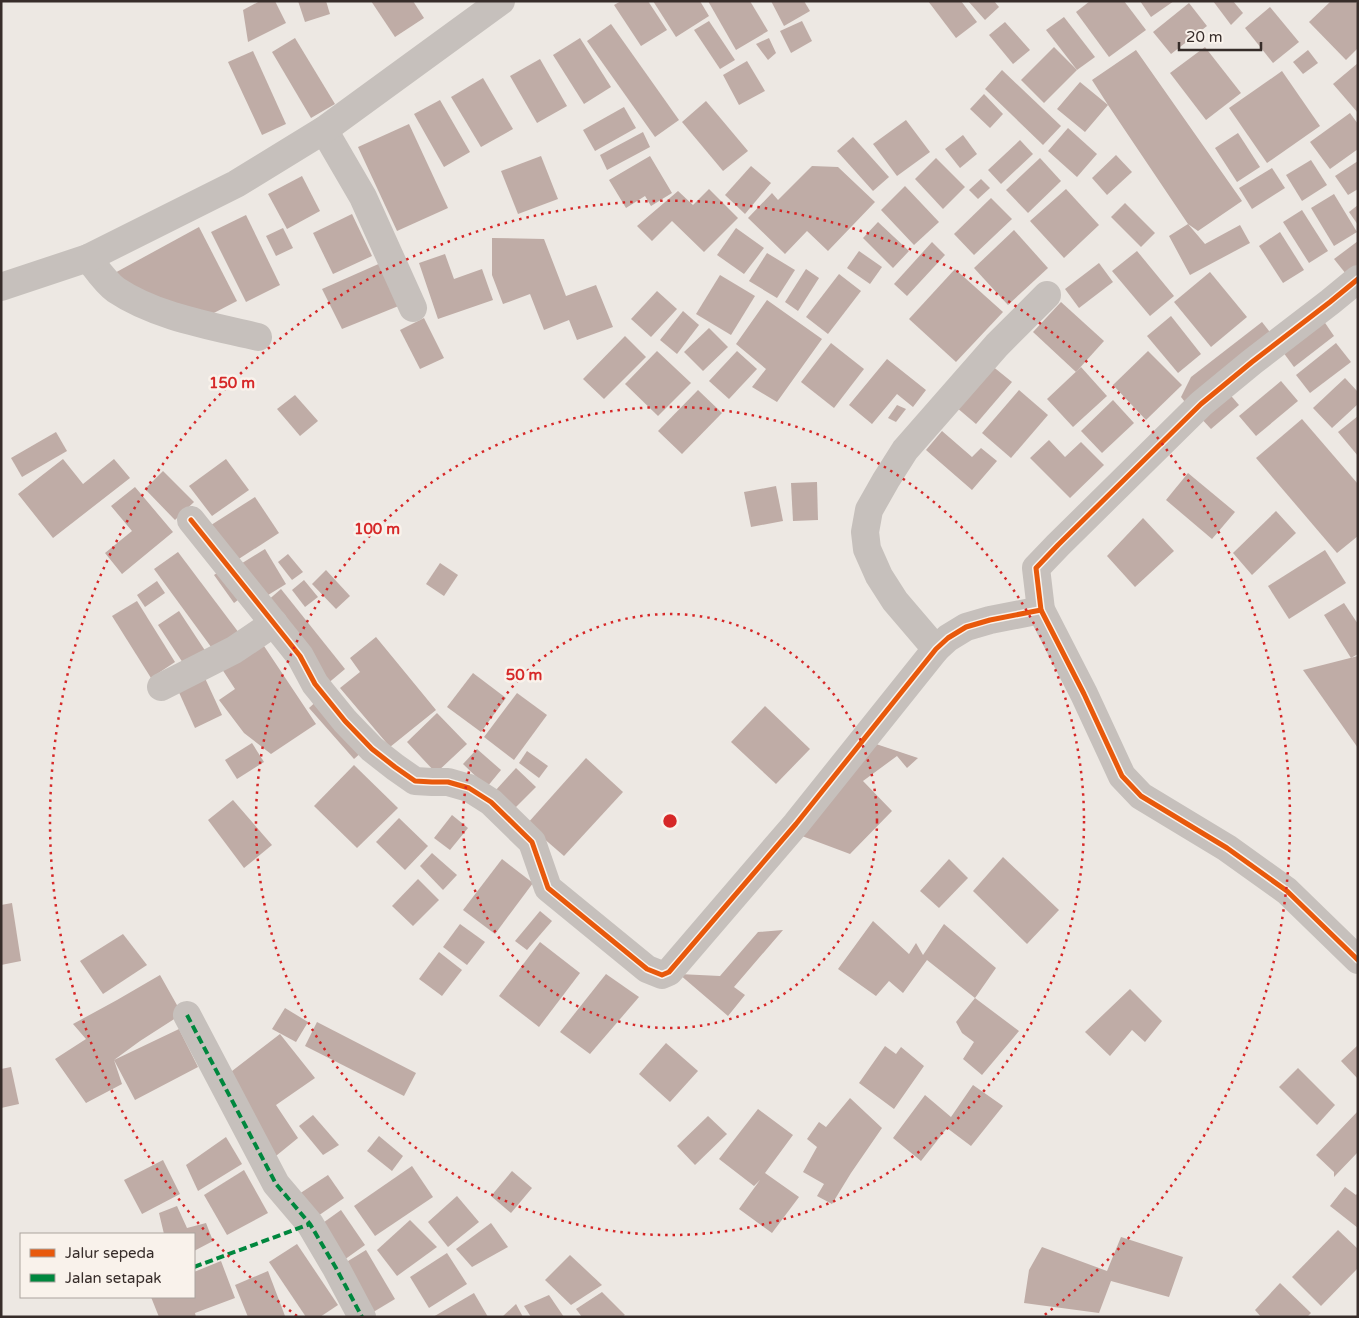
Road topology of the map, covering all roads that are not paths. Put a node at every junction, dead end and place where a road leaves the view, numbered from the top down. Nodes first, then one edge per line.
1 (501, 1) edge
2 (324, 130) junction
3 (88, 258) junction
4 (1358, 279) edge
5 (1, 287) edge
6 (1047, 294) dead end
7 (413, 308) dead end
8 (258, 337) dead end
9 (191, 520) dead end
10 (1041, 610) junction
11 (274, 623) junction
12 (936, 649) junction
13 (161, 687) dead end
14 (1358, 960) edge
15 (187, 1016) dead end
16 (362, 1317) edge

1 - 2 street
2 - 3 street
2 - 7 street
3 - 5 street
3 - 8 street
4 - 10 street
6 - 12 street
9 - 11 street
10 - 12 street
10 - 14 street
11 - 12 street
11 - 13 street
15 - 16 street

